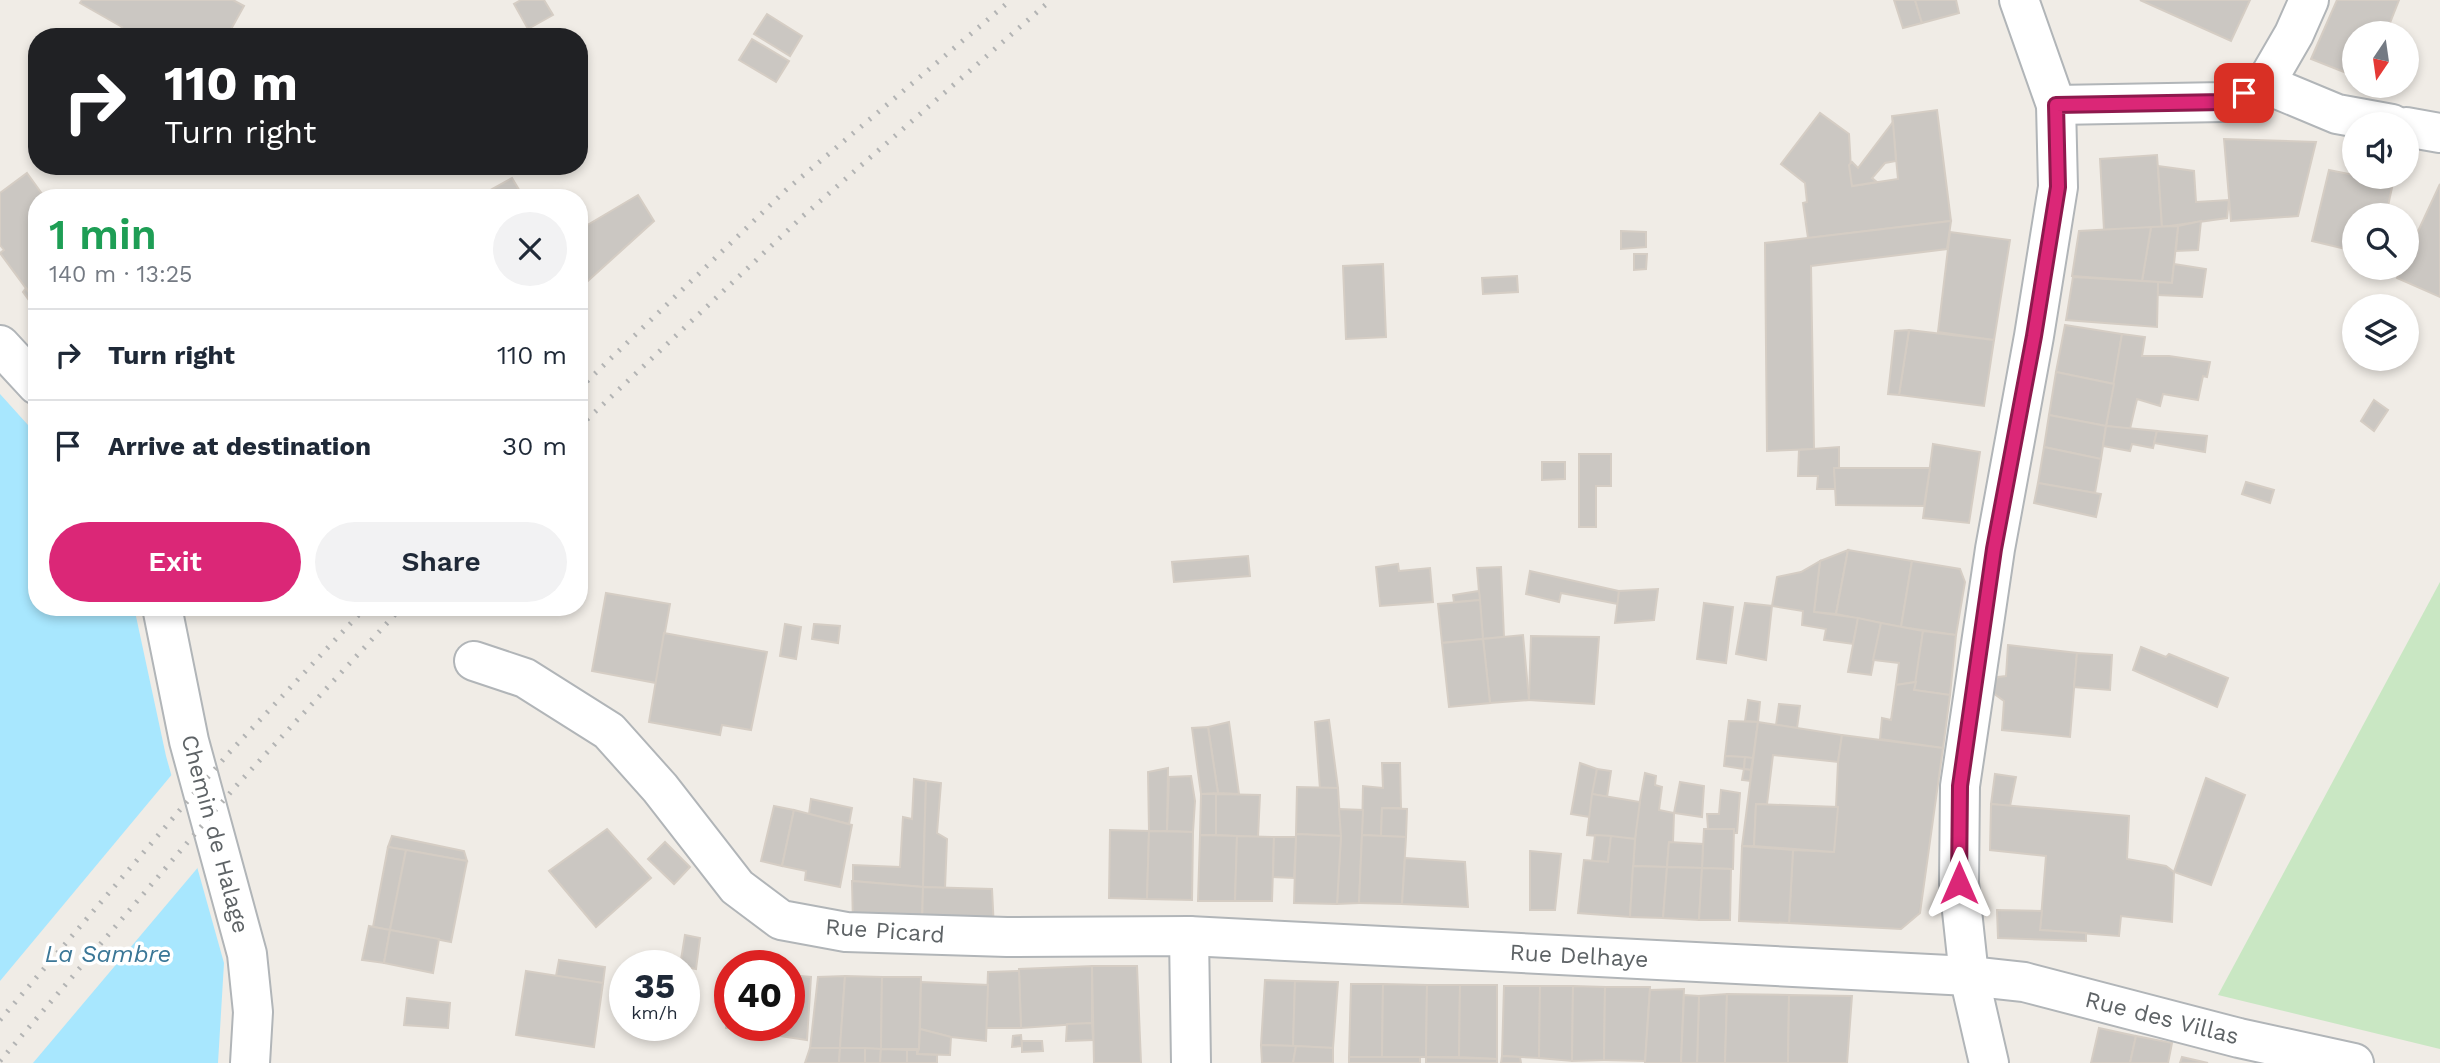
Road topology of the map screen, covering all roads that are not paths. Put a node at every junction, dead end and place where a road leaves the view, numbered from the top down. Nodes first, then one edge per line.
1 (2019, 0) edge
2 (2309, 0) edge
3 (2265, 84) junction
4 (2056, 105) junction
5 (2342, 115) edge
6 (2419, 129) edge
7 (2440, 133) edge
8 (0, 345) edge
9 (28, 376) edge
10 (164, 616) edge
11 (474, 661) dead end
12 (1189, 936) junction
13 (1969, 976) junction
14 (250, 1063) edge
15 (1191, 1063) edge
16 (1989, 1063) edge
17 (2354, 1063) edge

1 - 4 street
2 - 3 street
3 - 4 street
3 - 5 street
4 - 13 street
6 - 7 street
8 - 9 street
10 - 14 street, Chemin de Halage
11 - 12 street, Rue Picard
12 - 13 street, Rue Delhaye
12 - 15 street
13 - 16 street
13 - 17 street, Rue des Villas

